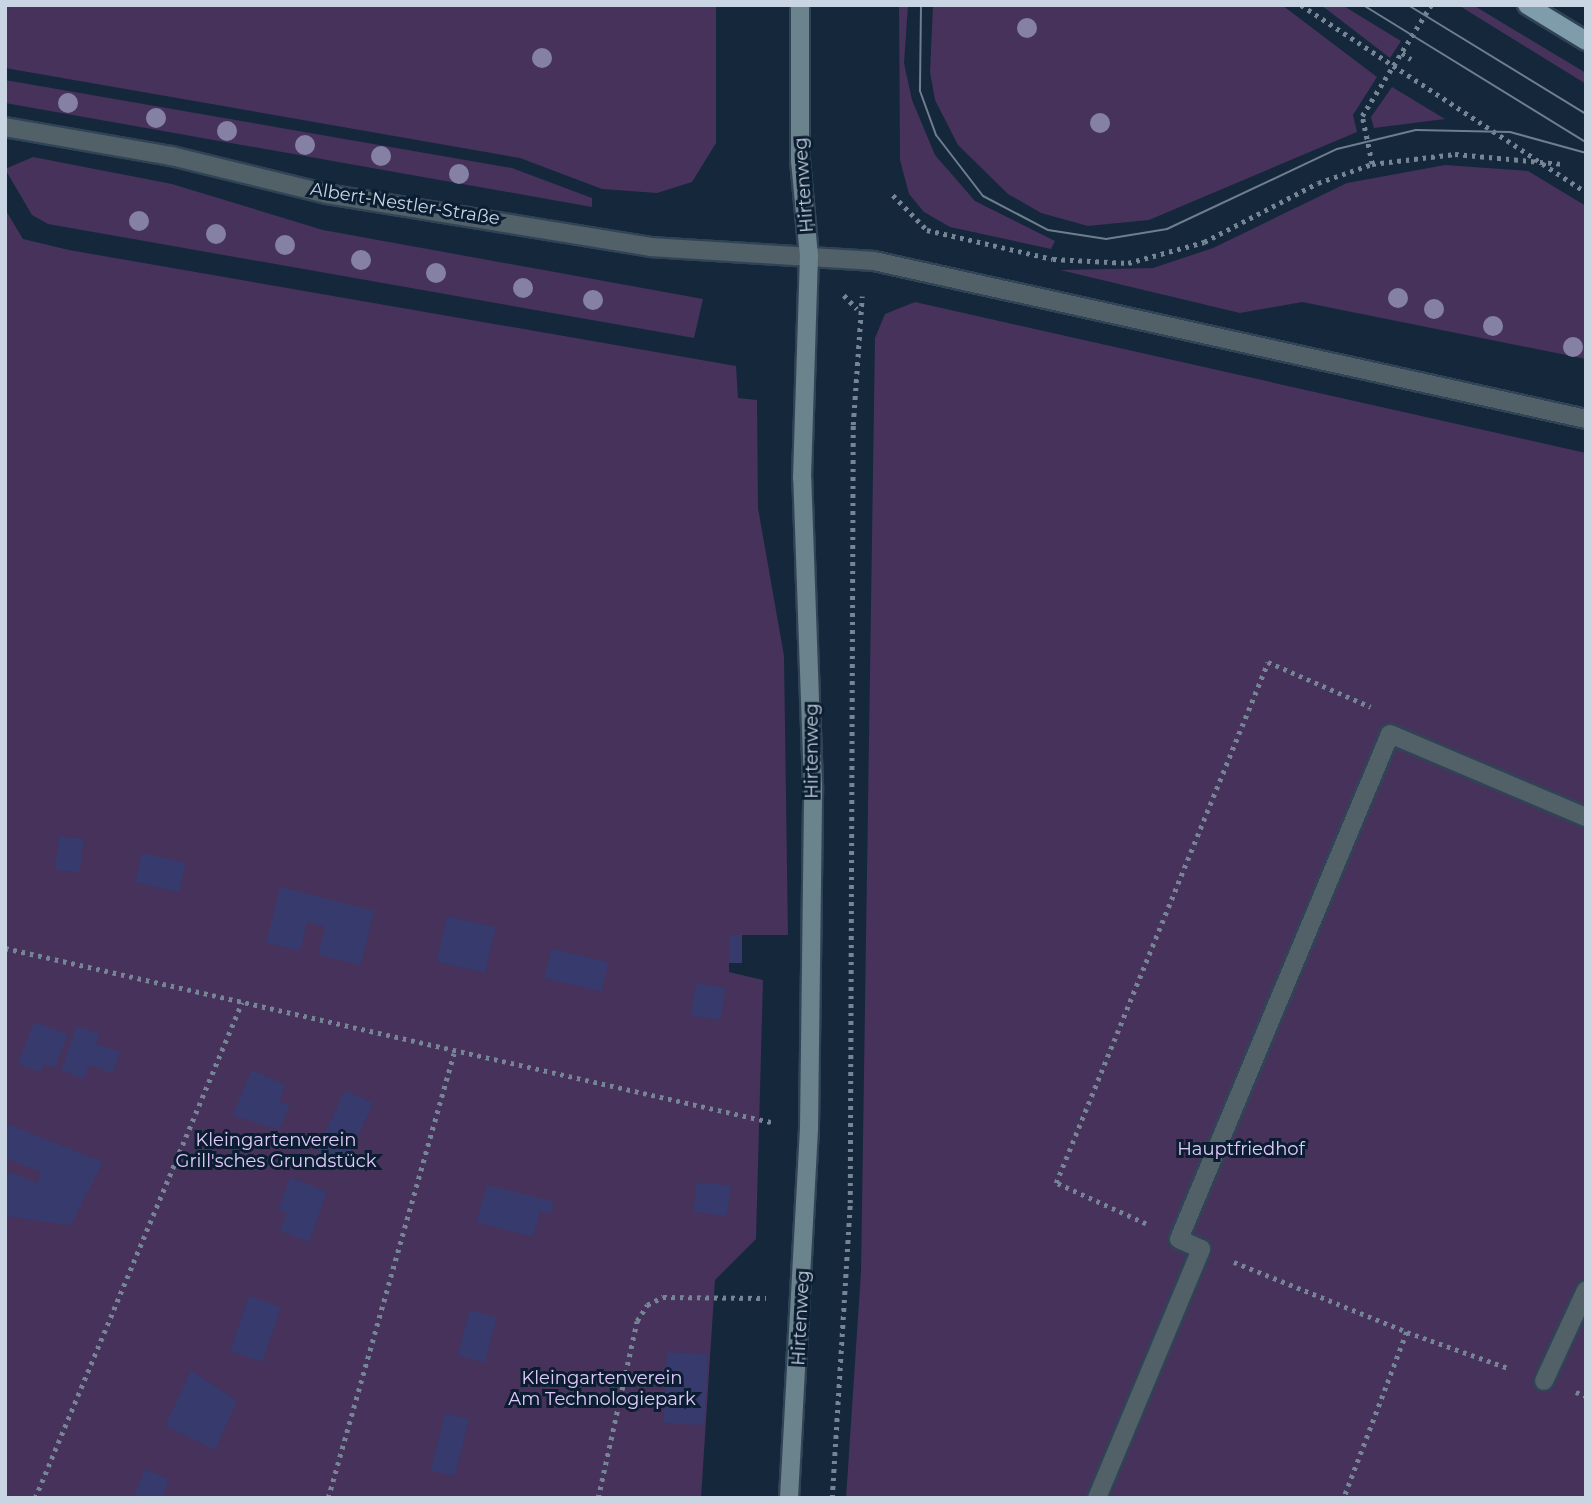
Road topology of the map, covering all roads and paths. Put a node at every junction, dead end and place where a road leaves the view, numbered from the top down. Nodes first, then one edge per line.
1 (800, 5) edge
2 (1301, 5) edge
3 (1431, 5) edge
4 (1527, 5) edge
5 (1586, 41) edge
6 (1402, 53) junction
7 (1411, 59) dead end
8 (1392, 71) junction
9 (5, 127) edge
10 (1531, 159) junction
11 (1372, 164) junction
12 (1562, 164) dead end
13 (1586, 192) edge
14 (893, 195) dead end
15 (808, 256) junction
16 (857, 310) dead end
17 (855, 390) dead end
18 (1586, 419) edge
19 (1390, 734) junction
20 (1586, 817) edge
21 (5, 948) edge
22 (242, 1002) junction
23 (454, 1053) junction
24 (760, 1120) dead end
25 (1179, 1239) junction
26 (1201, 1249) junction
27 (1586, 1290) edge
28 (803, 1300) junction
29 (1406, 1332) junction
30 (1544, 1381) joint
31 (36, 1498) edge
32 (328, 1498) edge
33 (598, 1498) edge
34 (789, 1498) edge
35 (1097, 1498) edge
36 (1344, 1498) edge

1 - 15 street, Hirtenweg
2 - 8 path
3 - 6 path
4 - 5 main road
6 - 7 path
6 - 8 path
8 - 10 path
8 - 11 path
9 - 15 street, Albert-Nestler-Straße
10 - 11 path
10 - 12 path
10 - 13 path
11 - 14 path
15 - 18 street, Albert-Nestler-Straße
15 - 28 street, Hirtenweg
16 - 17 path
19 - 20 street
19 - 25 street
19 - 25 path
21 - 22 path
22 - 23 path
22 - 31 path
23 - 24 path
23 - 32 path
25 - 26 street
26 - 29 path
26 - 35 street
27 - 30 street
28 - 33 path
28 - 34 street, Hirtenweg
29 - 30 path
29 - 36 path

